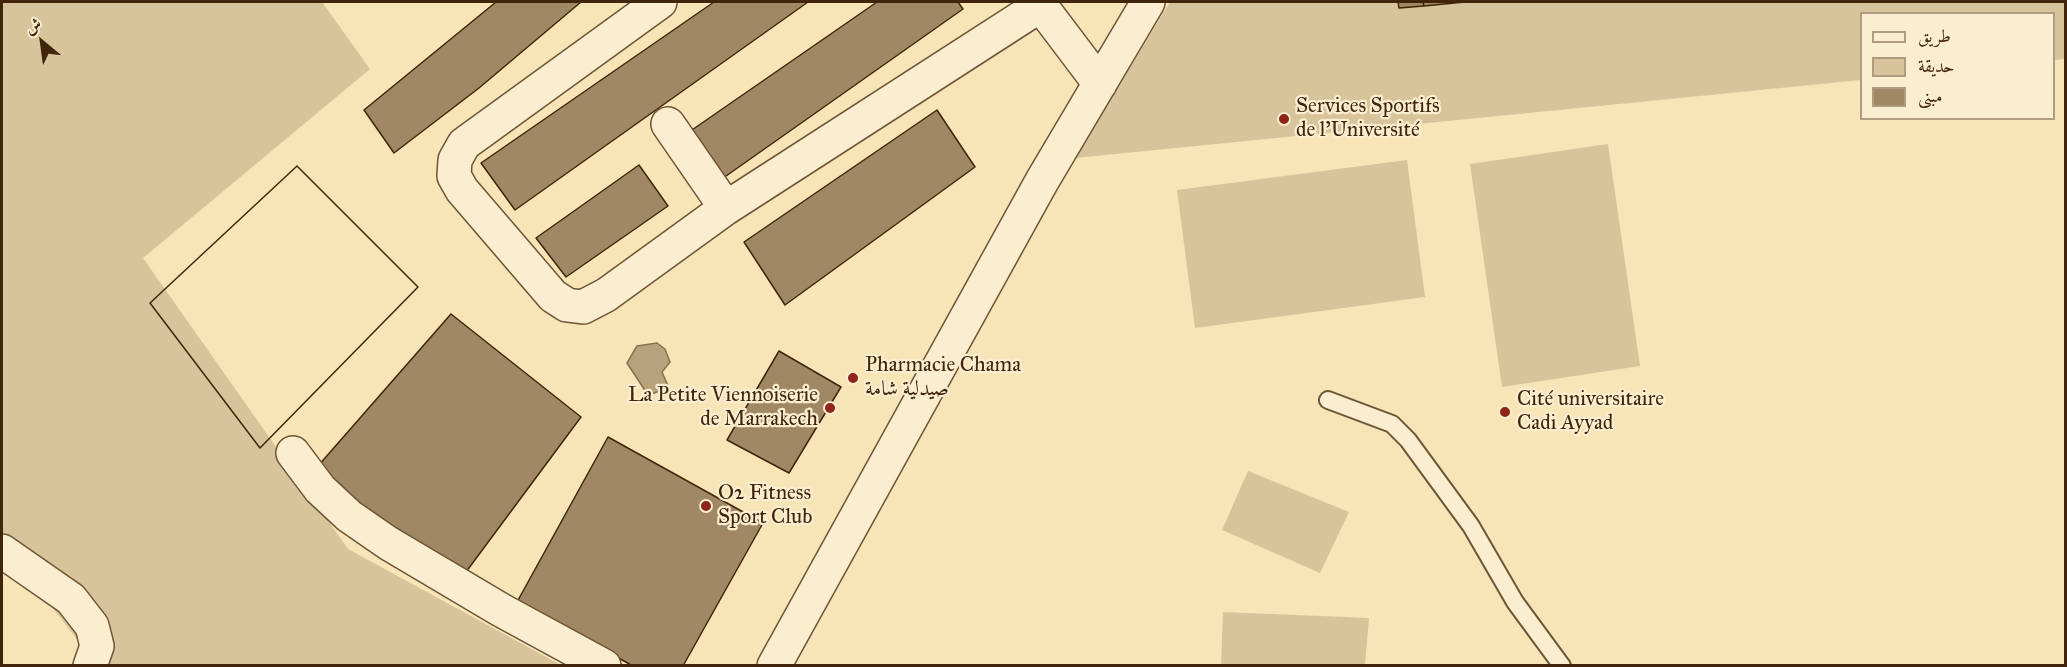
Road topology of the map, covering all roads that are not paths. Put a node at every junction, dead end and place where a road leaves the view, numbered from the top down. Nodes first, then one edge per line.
1 (660, 2) edge
2 (1148, 2) edge
3 (1039, 3) edge
4 (1100, 84) junction
5 (668, 124) dead end
6 (726, 208) junction
7 (1329, 400) dead end
8 (293, 453) dead end
9 (2, 550) edge
10 (90, 666) edge
11 (604, 666) edge
12 (774, 666) edge
13 (1562, 666) edge

1 - 6 street
2 - 4 street
3 - 4 street
3 - 6 street
4 - 12 street
5 - 6 street
7 - 13 lane
8 - 11 street
9 - 10 street

